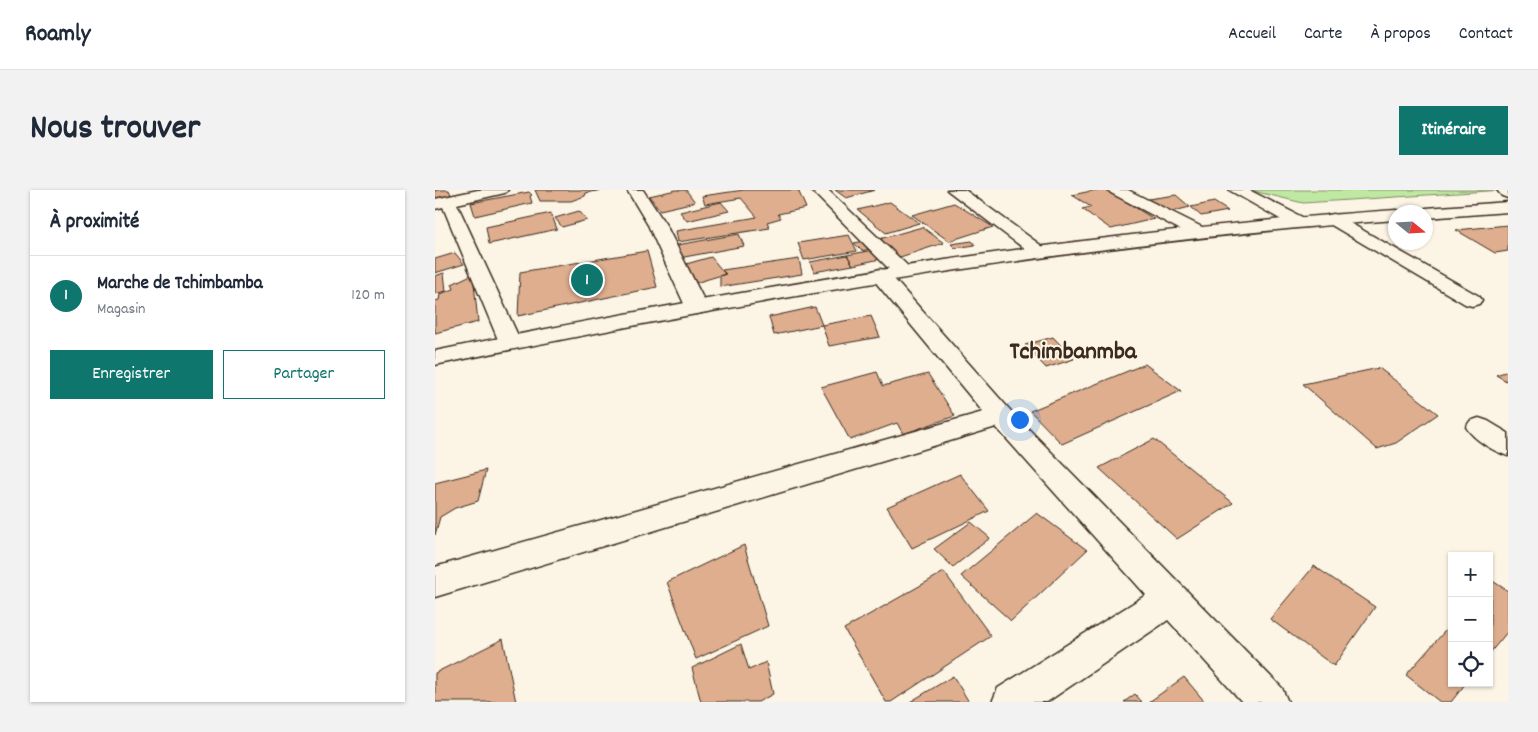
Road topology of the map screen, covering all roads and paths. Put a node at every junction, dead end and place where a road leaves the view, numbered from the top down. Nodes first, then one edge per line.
1 (500, 190) edge
2 (635, 190) edge
3 (819, 190) edge
4 (955, 190) edge
5 (1116, 190) edge
6 (1237, 190) edge
7 (1505, 190) edge
8 (1508, 193) edge
9 (441, 202) edge
10 (1508, 207) edge
11 (1433, 212) edge
12 (1388, 214) edge
13 (1334, 218) junction
14 (1299, 223) junction
15 (1200, 233) junction
16 (1041, 252) junction
17 (892, 273) junction
18 (1472, 300) dead end
19 (697, 308) junction
20 (510, 342) junction
21 (435, 358) edge
22 (1001, 416) junction
23 (1479, 427) dead end
24 (1508, 446) edge
25 (435, 582) edge
26 (1172, 598) junction
27 (1012, 702) edge
28 (1268, 702) edge

1 - 9 main road
2 - 19 main road
3 - 17 main road
4 - 16 main road
5 - 15 main road
6 - 14 main road
7 - 8 main road
9 - 20 main road
10 - 11 main road
12 - 13 main road
13 - 14 main road
13 - 18 main road
14 - 15 main road
15 - 16 main road
16 - 17 main road
17 - 19 main road
17 - 22 main road
19 - 20 main road
20 - 21 main road
22 - 25 main road
22 - 26 main road
23 - 24 main road
26 - 27 main road
26 - 28 main road

